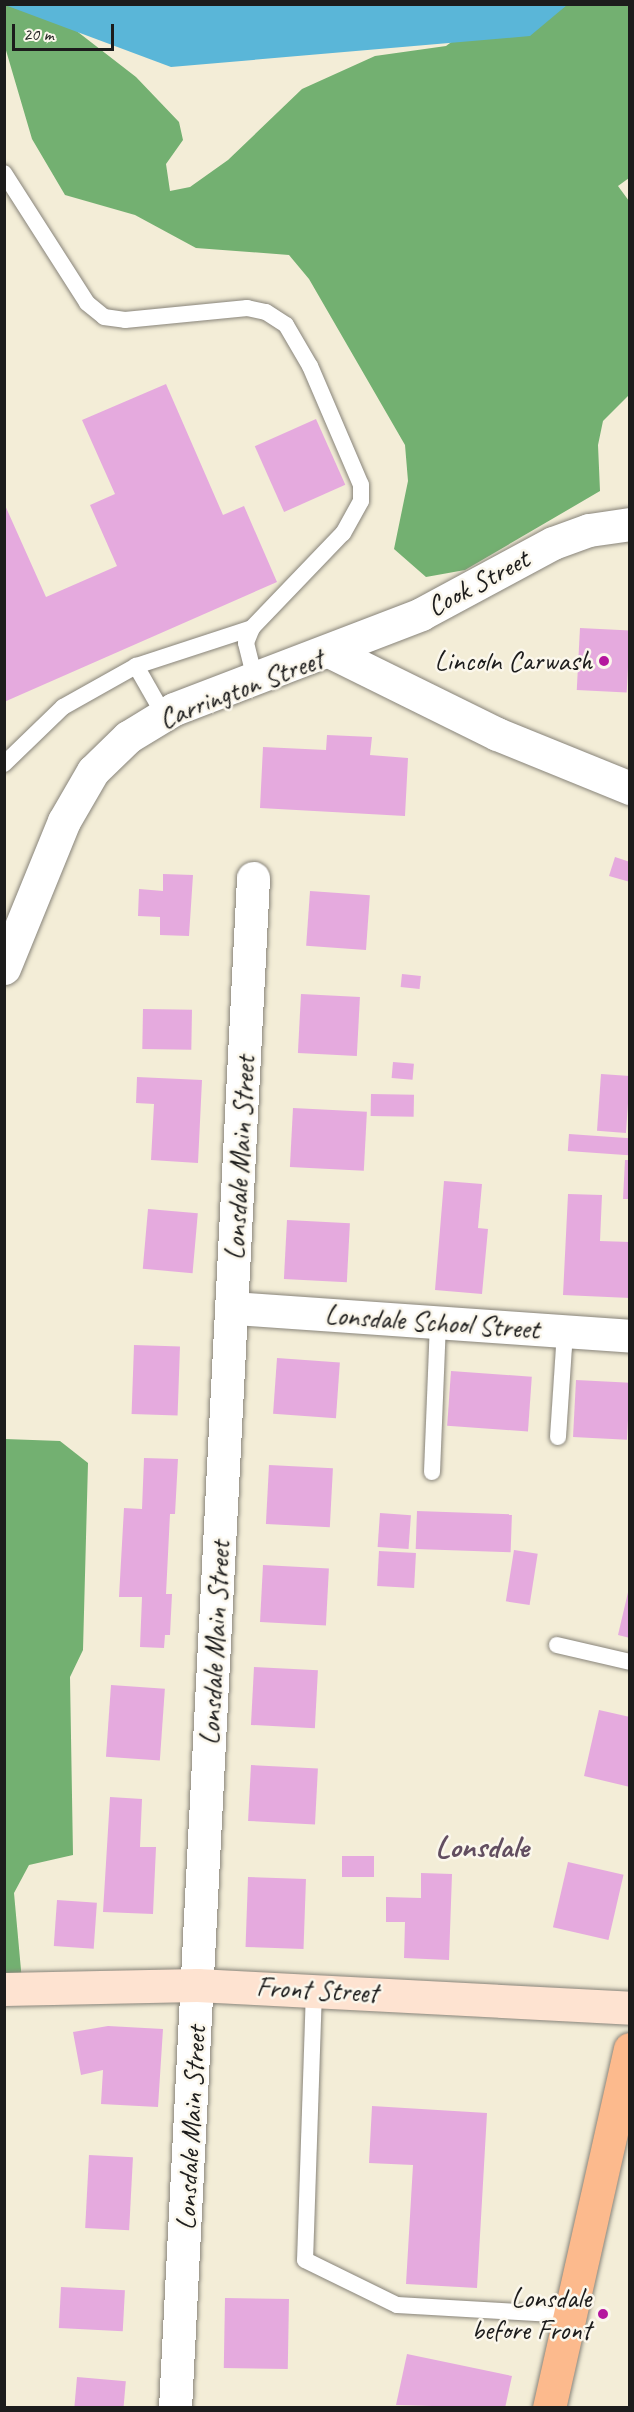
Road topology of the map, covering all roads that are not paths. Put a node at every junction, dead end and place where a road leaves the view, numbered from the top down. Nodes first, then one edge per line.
1 (4, 173) edge
2 (630, 524) edge
3 (252, 628) junction
4 (329, 651) junction
5 (136, 666) junction
6 (255, 679) junction
7 (164, 715) junction
8 (4, 764) edge
9 (630, 788) edge
10 (253, 878) dead end
11 (9, 934) edge
12 (4, 968) edge
13 (234, 1308) junction
14 (438, 1323) junction
15 (565, 1332) junction
16 (630, 1336) edge
17 (558, 1437) dead end
18 (432, 1472) dead end
19 (557, 1645) dead end
20 (630, 1662) edge
21 (197, 1985) junction
22 (4, 1989) edge
23 (314, 1990) junction
24 (630, 2008) edge
25 (630, 2049) edge
26 (571, 2315) junction
27 (175, 2408) edge
28 (549, 2408) edge

1 - 3 lane
2 - 4 street, Cook Street
3 - 5 lane
3 - 6 lane
4 - 6 street, Carrington Street
4 - 9 street, Carrington Street
5 - 7 lane
5 - 8 lane
6 - 7 street, Carrington Street
7 - 11 street, Carrington Street
10 - 13 street, Lonsdale Main Street
11 - 12 street, Carrington Street
13 - 14 street, Lonsdale School Street
13 - 21 street, Lonsdale Main Street
14 - 15 street, Lonsdale School Street
14 - 18 lane
15 - 16 street, Lonsdale School Street
15 - 17 lane
19 - 20 lane
21 - 22 main road, Front Street
21 - 23 main road, Front Street
21 - 27 street, Lonsdale Main Street
23 - 24 main road, Front Street
23 - 26 lane
25 - 26 main road
26 - 28 main road

